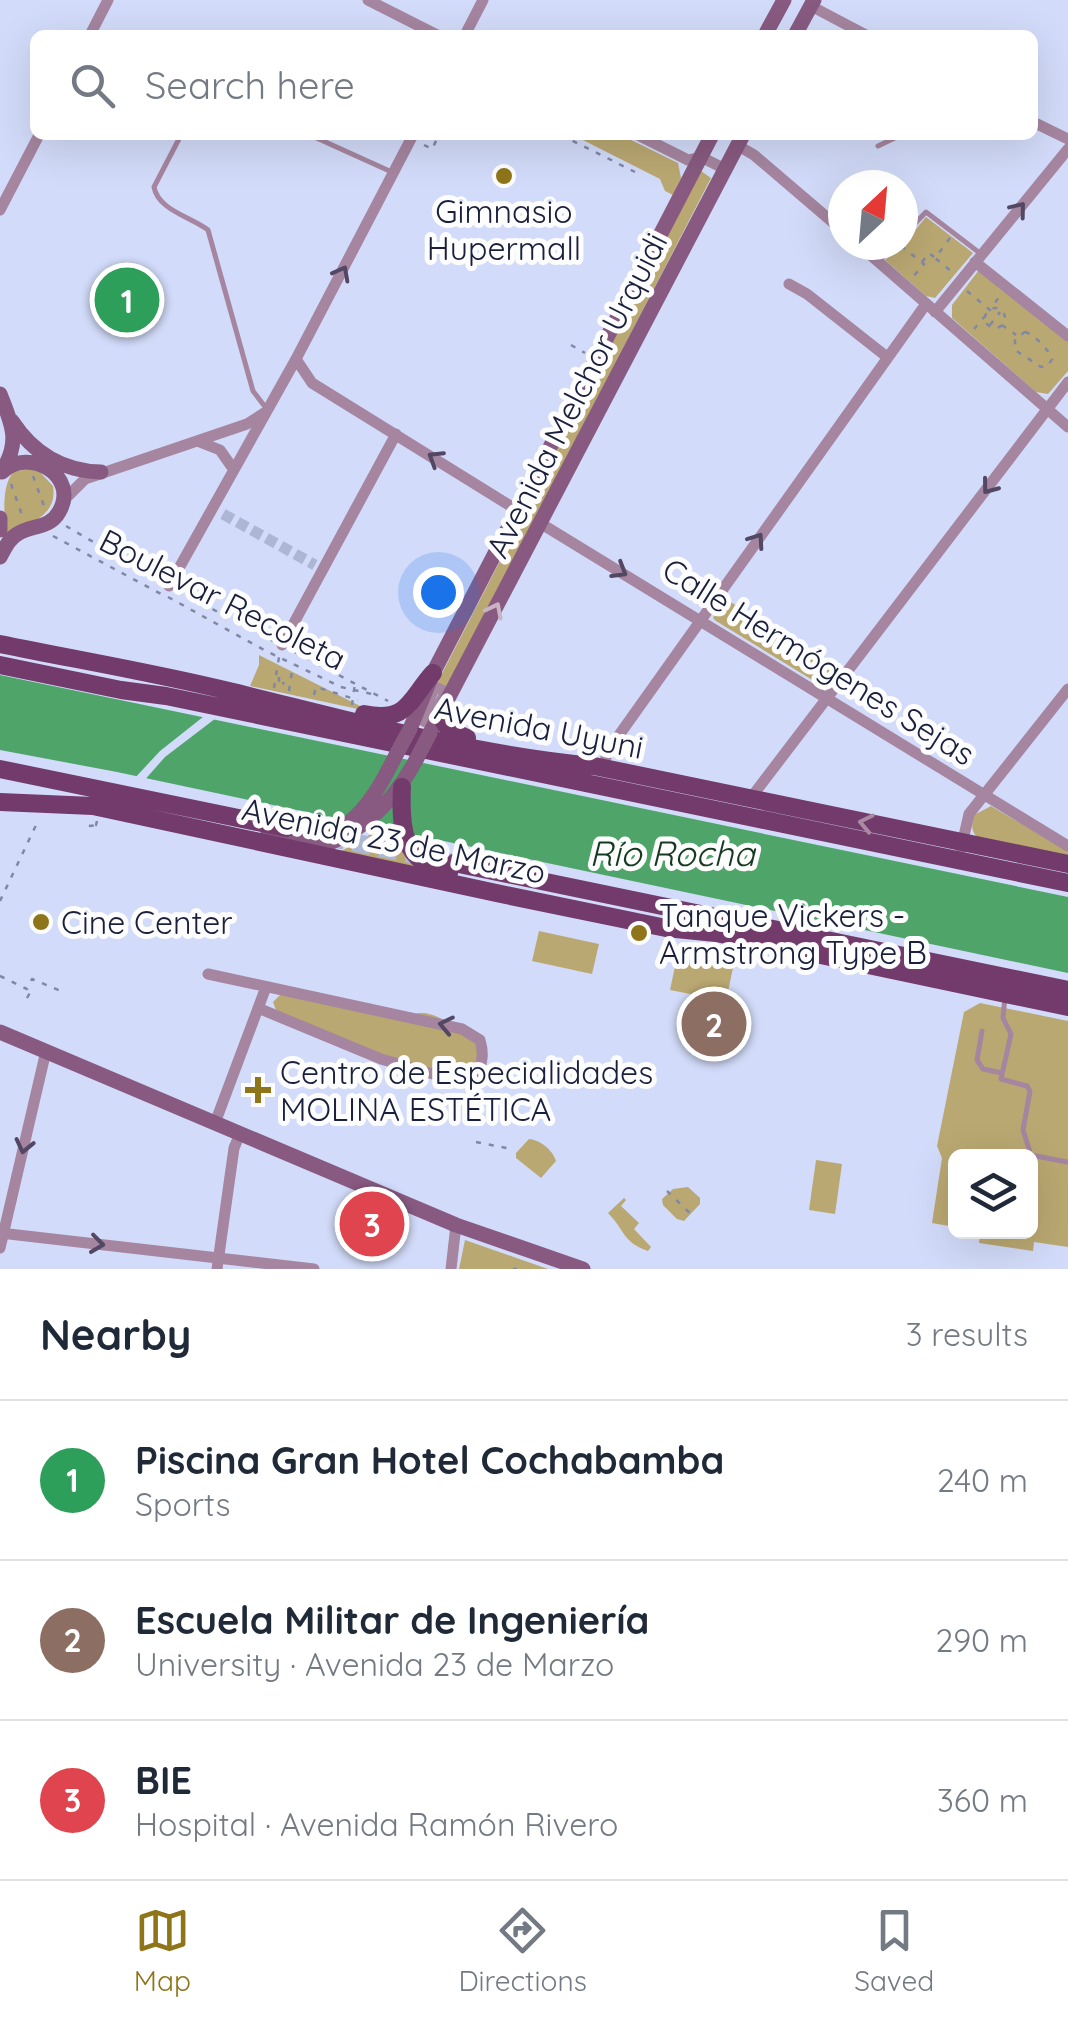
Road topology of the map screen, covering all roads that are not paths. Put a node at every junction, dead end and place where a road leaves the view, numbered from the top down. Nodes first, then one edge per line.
1 (108, 0) edge
2 (368, 0) edge
3 (483, 0) edge
4 (784, 0) edge
5 (812, 3) edge
6 (93, 30) edge
7 (427, 30) edge
8 (468, 30) edge
9 (769, 30) edge
10 (798, 30) edge
11 (858, 30) edge
12 (1038, 125) edge
13 (36, 140) edge
14 (178, 140) edge
15 (321, 140) edge
16 (410, 140) edge
17 (648, 140) edge
18 (710, 140) edge
19 (740, 140) edge
20 (891, 140) edge
21 (1068, 140) edge
22 (878, 146) dead end
23 (1068, 150) edge
24 (701, 157) junction
25 (725, 168) junction
26 (394, 173) junction
27 (0, 210) edge
28 (828, 219) edge
29 (918, 220) edge
30 (978, 258) junction
31 (878, 262) edge
32 (789, 284) dead end
33 (931, 308) junction
34 (1068, 336) edge
35 (887, 357) junction
36 (296, 360) junction
37 (1068, 382) edge
38 (0, 394) edge
39 (1048, 409) junction
40 (268, 410) junction
41 (6, 418) edge
42 (1068, 427) edge
43 (396, 434) junction
44 (197, 441) junction
45 (234, 470) junction
46 (101, 472) junction
47 (4, 475) edge
48 (63, 501) junction
49 (518, 510) junction
50 (0, 518) edge
51 (540, 522) junction
52 (5, 535) edge
53 (0, 557) edge
54 (169, 586) dead end
55 (700, 620) junction
56 (0, 634) edge
57 (0, 644) edge
58 (278, 648) road end
59 (0, 656) edge
60 (0, 665) edge
61 (434, 680) junction
62 (168, 686) junction
63 (1068, 689) edge
64 (272, 696) junction
65 (829, 698) junction
66 (440, 716) junction
67 (599, 767) junction
68 (0, 769) edge
69 (402, 787) junction
70 (114, 793) junction
71 (982, 794) junction
72 (750, 799) junction
73 (0, 802) edge
74 (25, 802) junction
75 (0, 811) edge
76 (358, 823) junction
77 (286, 828) dead end
78 (1068, 846) edge
79 (305, 852) junction
80 (960, 852) junction
81 (454, 863) tunnel mouth
82 (1068, 864) edge
83 (1068, 883) edge
84 (714, 918) junction
85 (208, 974) dead end
86 (266, 987) junction
87 (1068, 990) edge
88 (1005, 994) junction
89 (1068, 1007) edge
90 (258, 1008) junction
91 (982, 1031) dead end
92 (0, 1032) edge
93 (46, 1051) junction
94 (1002, 1074) junction
95 (215, 1123) junction
96 (240, 1134) junction
97 (1067, 1162) edge
98 (456, 1225) junction
99 (2, 1233) edge
100 (0, 1248) edge
101 (218, 1264) edge
102 (314, 1269) edge
103 (451, 1269) edge
104 (584, 1269) edge

1 - 6 street
2 - 7 street
3 - 8 street
4 - 9 main road
5 - 10 main road
5 - 11 street
12 - 21 street
13 - 27 street
14 - 40 lane
15 - 26 lane
16 - 26 street
17 - 24 street
18 - 24 main road, Avenida Melchor Urquidi
19 - 25 main road, Avenida Melchor Urquidi
19 - 28 street
20 - 22 lane
30 -> 23 street
24 - 25 street
24 - 49 main road, Avenida Melchor Urquidi
25 - 51 main road, Avenida Melchor Urquidi
36 -> 26 street
29 - 30 lane
30 - 33 street
30 - 34 street
31 - 33 street
32 - 35 street
33 - 35 street
33 - 39 street
55 -> 35 street
36 - 40 street
36 - 43 street
37 - 39 street
38 - 41 main road
39 - 42 street
39 -> 65 street
40 - 44 street
40 - 45 street
41 - 46 main road
41 - 47 main road
49 -> 43 street
43 - 58 street
44 - 45 street
44 - 46 street
45 - 54 street
46 - 48 street
47 - 48 main road
48 - 52 main road
49 - 61 main road, Avenida Melchor Urquidi
50 - 52 main road
51 -> 55 street, Calle Hermógenes Sejas
66 -> 51 main road, Avenida Melchor Urquidi
52 - 53 main road
55 - 65 street, Calle Hermógenes Sejas
55 - 67 street
56 - 62 main road
57 - 62 main road, Avenida Uyuni
59 - 62 main road
60 - 62 main road, Avenida Uyuni
61 - 64 main road
61 - 76 main road, Avenida Melchor Urquidi, bridge
62 - 64 main road, Avenida Uyuni
62 - 80 main road, Avenida Uyuni
63 - 71 street
64 - 67 main road, Avenida Uyuni
65 - 71 street, Calle Hermógenes Sejas
65 - 72 street
66 - 67 main road
66 - 69 main road, Avenida Melchor Urquidi, bridge
67 - 72 main road, Avenida Uyuni
68 - 70 main road, Avenida 23 de Marzo
69 - 76 main road, Avenida Melchor Urquidi
69 - 84 main road
70 - 76 main road
70 - 77 main road, Avenida 23 de Marzo
71 - 78 street, Calle Hermógenes Sejas
71 - 80 street
80 -> 72 main road, Avenida Uyuni
73 - 74 main road, Avenida 23 de Marzo
74 - 75 main road
74 - 79 main road, Avenida 23 de Marzo
76 - 79 main road
79 - 88 main road, Avenida 23 de Marzo
80 - 82 main road, Avenida Uyuni
80 - 83 main road, Avenida Uyuni
81 - 84 main road, Avenida 23 de Marzo
84 - 87 main road, Avenida 23 de Marzo
85 - 86 street
86 - 90 street
90 -> 86 street
88 - 89 main road, Avenida 23 de Marzo
88 - 94 lane
90 - 95 street
91 - 94 lane
92 - 93 main road
93 - 95 main road
93 -> 99 street
94 - 97 lane
95 - 96 main road
96 - 98 main road
96 - 101 street
98 - 103 street
98 - 104 main road
99 - 100 street
99 -> 101 street
101 - 102 street

